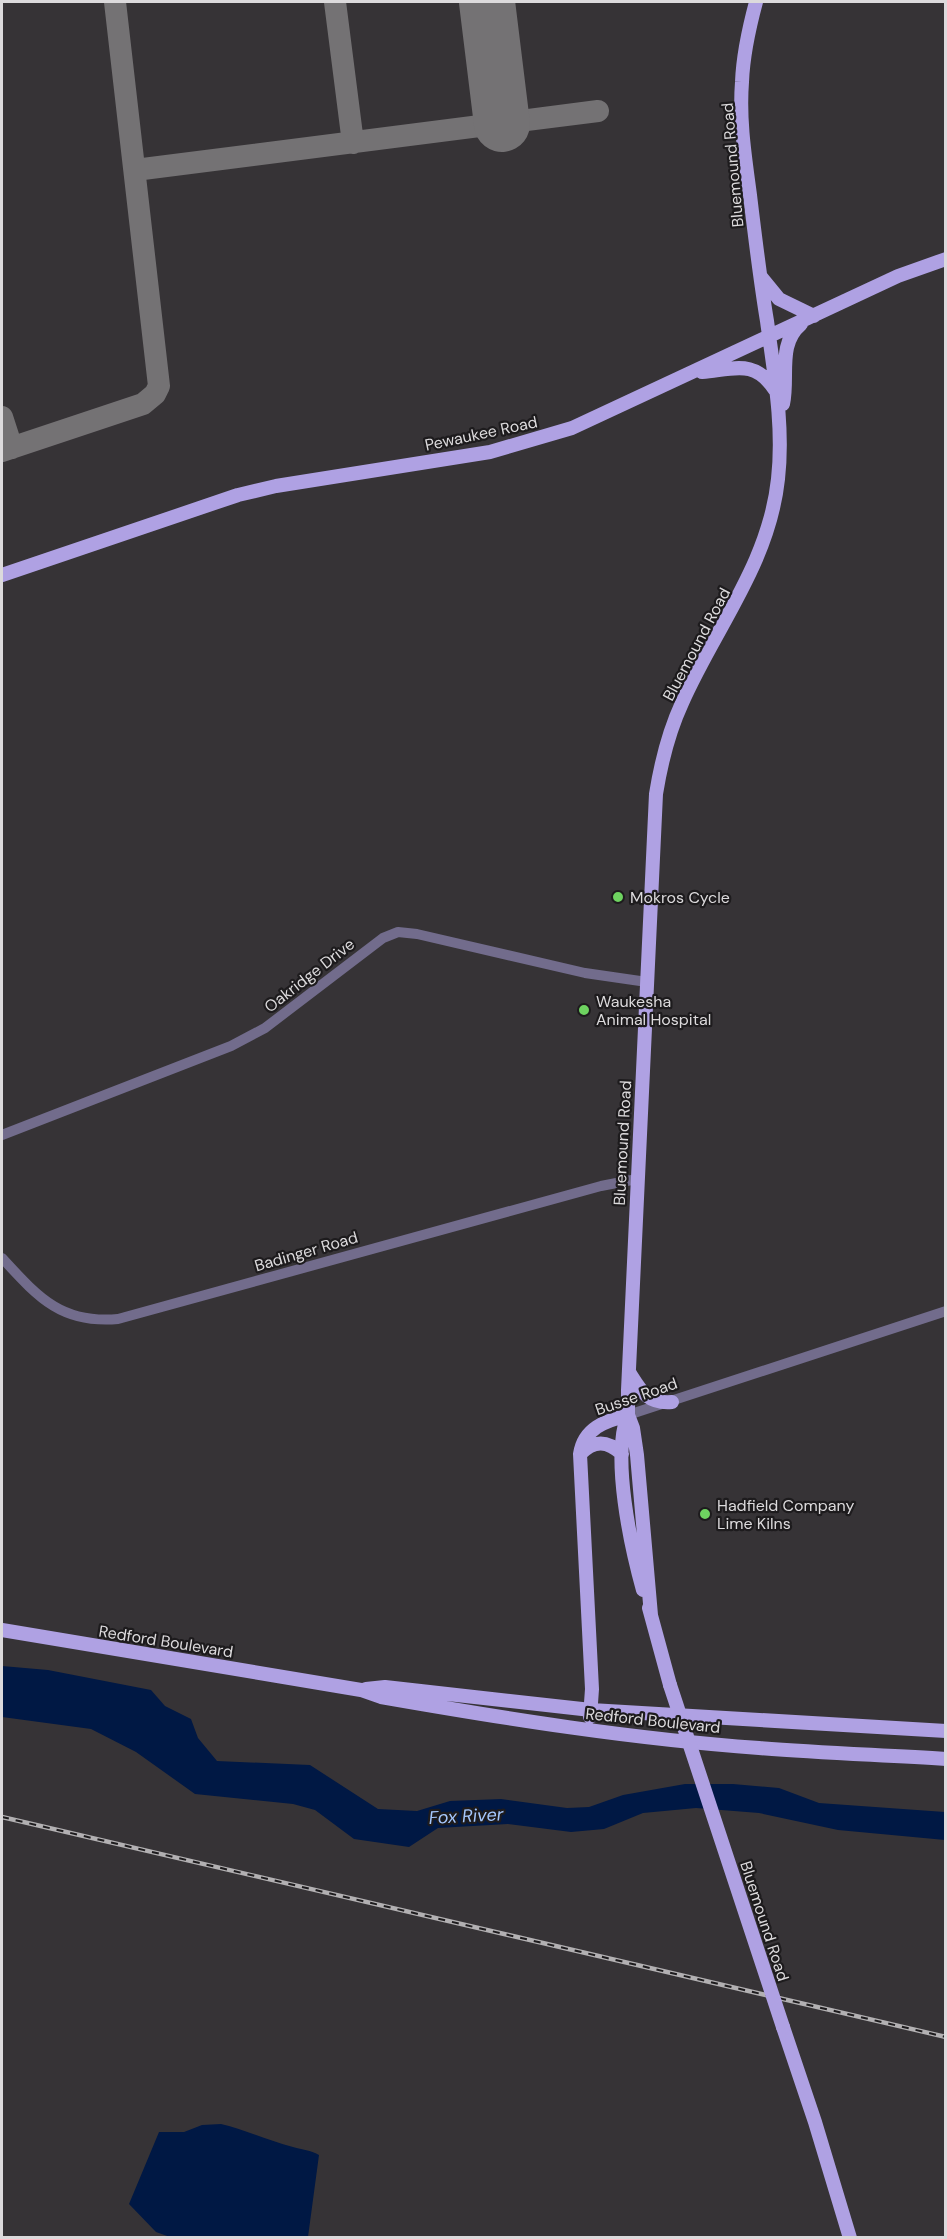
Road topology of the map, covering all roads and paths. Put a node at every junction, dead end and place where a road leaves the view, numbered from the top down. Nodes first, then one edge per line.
1 (756, 2) edge
2 (945, 259) edge
3 (760, 276) junction
4 (811, 317) junction
5 (769, 337) junction
6 (694, 372) junction
7 (777, 392) junction
8 (779, 418) junction
9 (2, 575) edge
10 (647, 982) junction
11 (2, 1135) edge
12 (637, 1179) junction
13 (2, 1258) edge
14 (945, 1311) edge
15 (628, 1371) junction
16 (672, 1402) junction
17 (628, 1415) junction
18 (580, 1454) junction
19 (622, 1454) junction
20 (651, 1615) junction
21 (2, 1630) edge
22 (361, 1690) junction
23 (591, 1710) junction
24 (811, 1725) junction
25 (588, 1730) junction
26 (945, 1731) edge
27 (809, 1751) junction
28 (945, 1758) edge
29 (850, 2238) edge

1 - 3 main road, Bluemound Road
2 - 4 main road, Pewaukee Road
3 - 4 main road
3 - 5 main road, Bluemound Road
4 - 5 main road, Pewaukee Road
4 - 8 main road
5 - 6 main road, Pewaukee Road
5 - 7 main road, Bluemound Road
6 - 7 main road
6 - 9 main road, Pewaukee Road
7 - 8 main road, Bluemound Road
8 - 10 main road, Bluemound Road
10 - 11 street, Oakridge Drive
10 - 12 main road, Bluemound Road
12 - 13 street, Badinger Road
12 - 15 main road, Bluemound Road
14 - 16 street, Busse Road
15 - 16 main road
15 - 17 main road, Bluemound Road
16 - 17 street, Busse Road
17 - 18 main road, Busse Road
17 - 19 main road, Bluemound Road
17 - 20 main road, Bluemound Road
18 - 19 main road
18 - 23 main road
19 - 20 main road, Bluemound Road
20 - 29 main road, Bluemound Road, bridge
21 - 22 main road, Redford Boulevard
22 - 23 main road, Redford Boulevard
22 - 25 main road, Redford Boulevard
23 - 24 main road, Redford Boulevard
23 - 25 main road
24 - 26 main road, Redford Boulevard
24 - 27 main road
25 - 27 main road, Redford Boulevard
27 - 28 main road, Redford Boulevard

